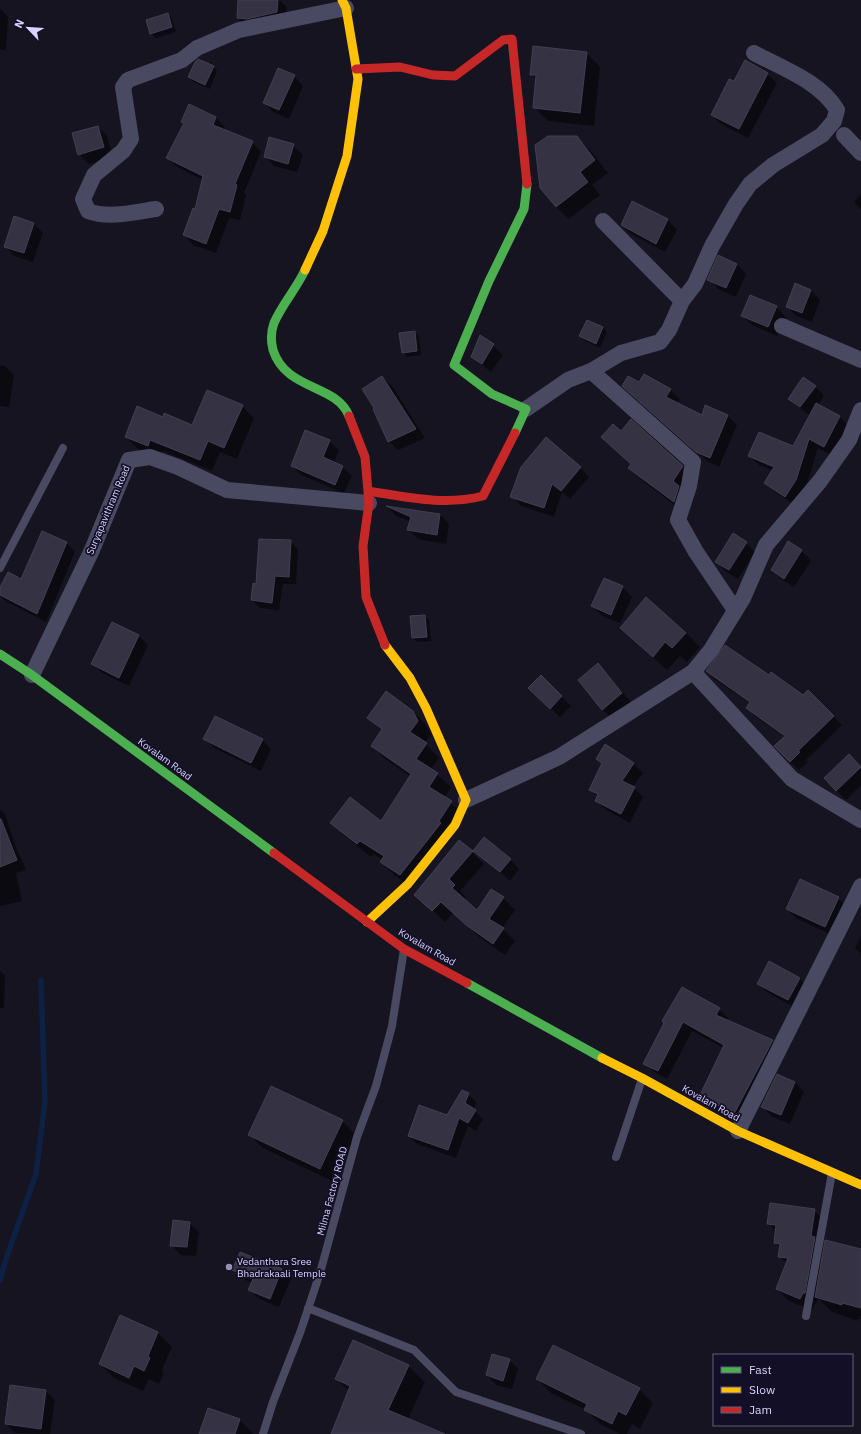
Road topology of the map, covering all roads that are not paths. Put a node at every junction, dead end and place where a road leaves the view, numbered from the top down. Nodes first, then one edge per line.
1 (344, 4) edge
2 (754, 53) dead end
3 (356, 69) junction
4 (844, 135) dead end
5 (861, 153) edge
6 (156, 209) dead end
7 (603, 221) dead end
8 (682, 301) junction
9 (782, 326) dead end
10 (861, 360) edge
11 (591, 371) junction
12 (526, 410) junction
13 (861, 410) edge
14 (63, 448) dead end
15 (368, 497) junction
16 (0, 568) edge
17 (735, 610) junction
18 (0, 654) edge
19 (693, 672) junction
20 (32, 675) junction
21 (466, 800) junction
22 (861, 820) edge
23 (861, 886) edge
24 (367, 922) junction
25 (404, 949) junction
26 (642, 1078) junction
27 (738, 1131) junction
28 (616, 1157) dead end
29 (832, 1172) junction
30 (861, 1185) edge
31 (308, 1308) junction
32 (806, 1316) dead end
33 (578, 1433) edge
34 (263, 1434) edge

1 - 3 main road
1 - 6 street
2 - 8 street
3 - 12 main road
3 - 15 main road
4 - 5 street
7 - 8 street
8 - 11 street
9 - 10 street
11 - 12 street
11 - 17 street
12 - 15 main road
13 - 17 street
14 - 16 lane
15 - 20 street, Suryapavithram Road
15 - 21 main road
17 - 19 street
18 - 20 main road, Kovalam Road
19 - 21 street
19 - 22 street
20 - 24 main road, Kovalam Road
21 - 24 main road
23 - 27 street
24 - 25 main road, Kovalam Road
25 - 26 main road, Kovalam Road
25 - 31 lane, Milma Factory ROAD
26 - 27 main road, Kovalam Road
26 - 28 lane
27 - 29 main road, Kovalam Road
29 - 30 main road, Kovalam Road
29 - 32 lane
31 - 33 lane
31 - 34 lane, Milma Factory ROAD

